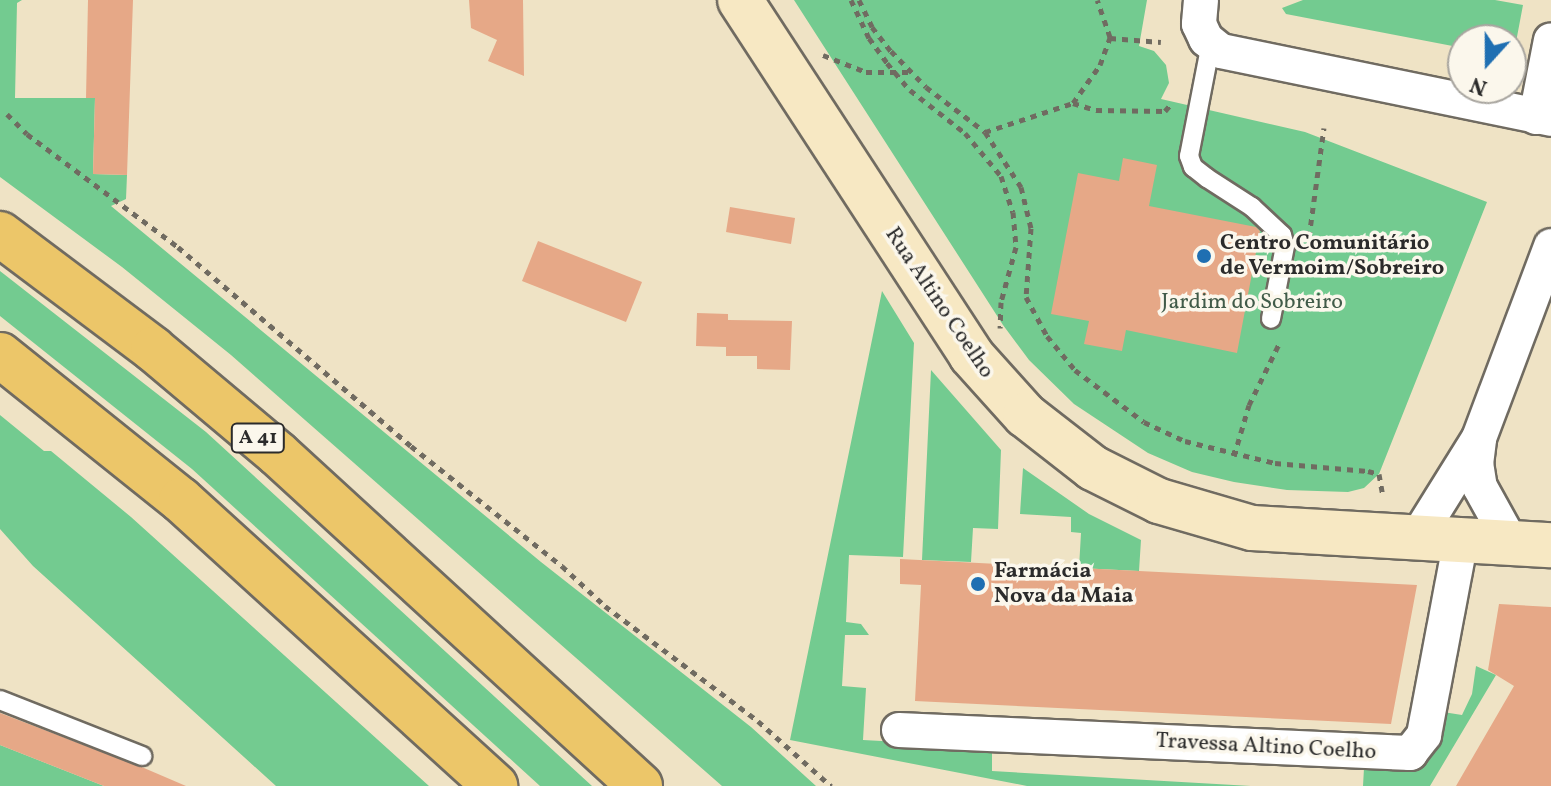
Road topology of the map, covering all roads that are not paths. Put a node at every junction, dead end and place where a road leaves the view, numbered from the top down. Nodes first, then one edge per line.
1 (740, 0) edge
2 (1200, 4) edge
3 (1551, 40) edge
4 (1211, 43) junction
5 (1543, 118) edge
6 (0, 234) edge
7 (1551, 246) edge
8 (1271, 319) dead end
9 (0, 355) edge
10 (1479, 438) junction
11 (1418, 536) junction
12 (1461, 539) junction
13 (1531, 544) edge
14 (0, 700) edge
15 (899, 730) dead end
16 (142, 756) dead end
17 (495, 786) edge
18 (640, 786) edge

1 - 11 main road, Rua Altino Coelho
2 - 4 street
3 - 5 street
4 - 5 street
4 - 8 lane
6 - 18 highway, A 41
7 - 10 street
9 - 17 highway
10 - 11 street
10 - 13 street
11 - 12 main road, Rua Altino Coelho
12 - 13 main road, Rua Altino Coelho
12 - 15 street, Travessa Altino Coelho
14 - 16 lane

